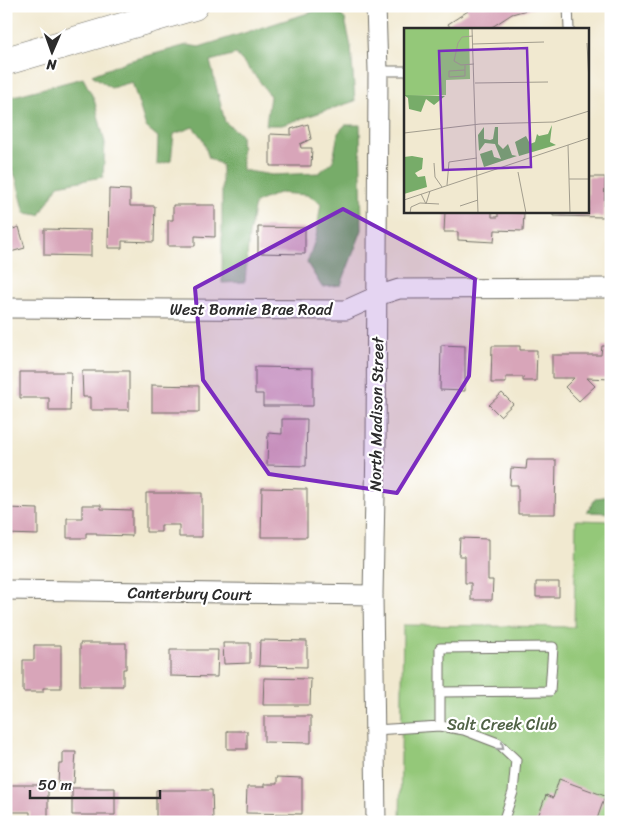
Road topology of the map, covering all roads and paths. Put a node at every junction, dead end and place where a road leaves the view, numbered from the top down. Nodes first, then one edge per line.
1 (194, 6) edge
2 (376, 6) edge
3 (568, 6) edge
4 (569, 28) edge
5 (6, 61) edge
6 (378, 71) junction
7 (404, 71) edge
8 (611, 288) edge
9 (377, 296) junction
10 (6, 308) edge
11 (6, 590) edge
12 (373, 595) junction
13 (440, 692) junction
14 (440, 726) junction
15 (374, 730) junction
16 (376, 822) edge
17 (503, 822) edge

1 - 5 main road
2 - 6 street, North Madison Street
3 - 4 lane
6 - 7 lane
6 - 9 street, North Madison Street
8 - 9 street, West Bonnie Brae Road
9 - 10 street, West Bonnie Brae Road
9 - 12 street, North Madison Street
11 - 12 street, Canterbury Court
12 - 15 street, North Madison Street
13 - 13 lane
13 - 14 lane
14 - 15 lane
14 -> 17 lane
15 - 16 street, North Madison Street

